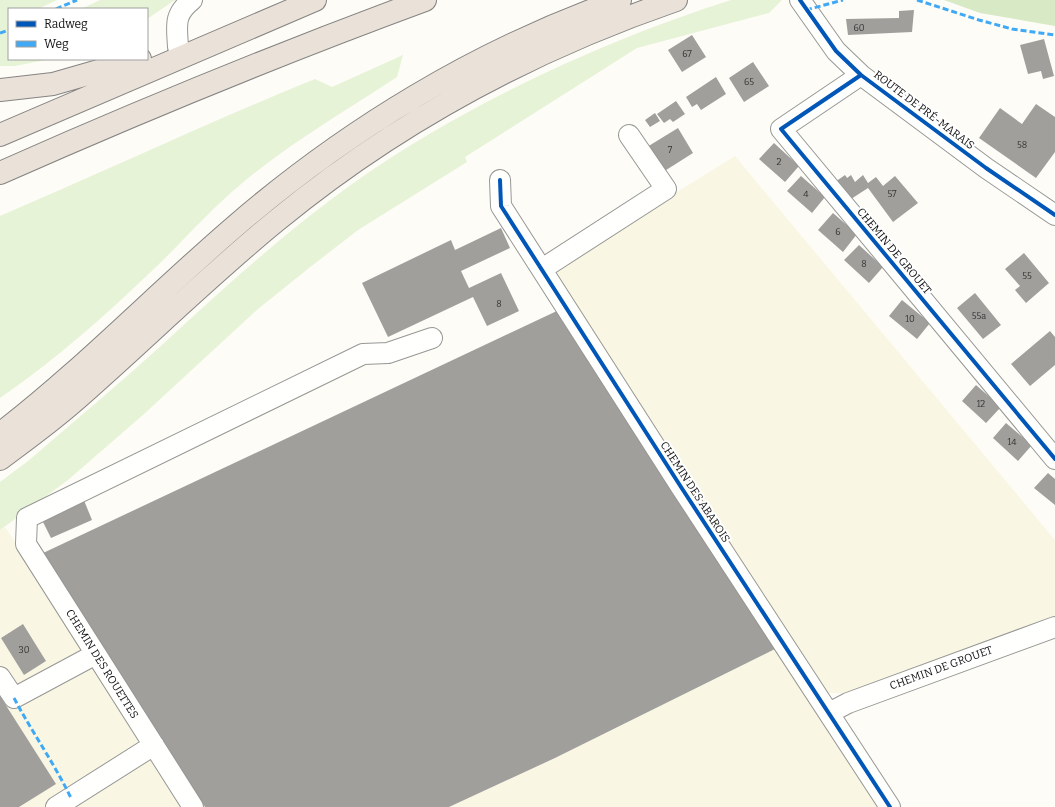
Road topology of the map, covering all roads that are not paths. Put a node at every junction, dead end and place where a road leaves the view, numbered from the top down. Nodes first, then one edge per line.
1 (192, 0) edge
2 (315, 0) edge
3 (425, 0) edge
4 (620, 0) edge
5 (676, 0) edge
6 (802, 3) edge
7 (260, 23) junction
8 (178, 47) junction
9 (148, 57) edge
10 (137, 60) edge
11 (861, 75) junction
12 (0, 90) edge
13 (0, 135) edge
14 (629, 135) dead end
15 (0, 173) edge
16 (500, 180) dead end
17 (1055, 215) edge
18 (542, 269) junction
19 (432, 338) dead end
20 (39, 402) junction
21 (0, 424) edge
22 (0, 434) edge
23 (0, 459) edge
24 (1055, 459) edge
25 (1055, 627) edge
26 (96, 654) junction
27 (0, 677) edge
28 (829, 713) junction
29 (154, 745) junction
30 (190, 806) edge
31 (56, 807) edge
32 (890, 807) edge

1 - 8 street
2 - 7 highway
3 - 15 highway
4 - 20 highway
5 - 23 highway
6 - 11 street, ROUTE DE PRÉ-MARAIS
7 - 8 highway
7 - 13 highway
8 - 9 highway
10 - 12 highway
11 - 17 street, ROUTE DE PRÉ-MARAIS
11 - 24 street, CHEMIN DE GROUET
14 - 18 street
16 - 18 street, CHEMIN DES ABAROIS
18 - 28 street, CHEMIN DES ABAROIS
19 - 26 street, CHEMIN DES ROUETTES
20 - 21 highway
20 - 22 highway
25 - 28 street, CHEMIN DE GROUET
26 - 27 street
26 - 29 street, CHEMIN DES ROUETTES
28 - 32 street, CHEMIN DES ABAROIS
29 - 30 street, CHEMIN DES ROUETTES
29 - 31 street

